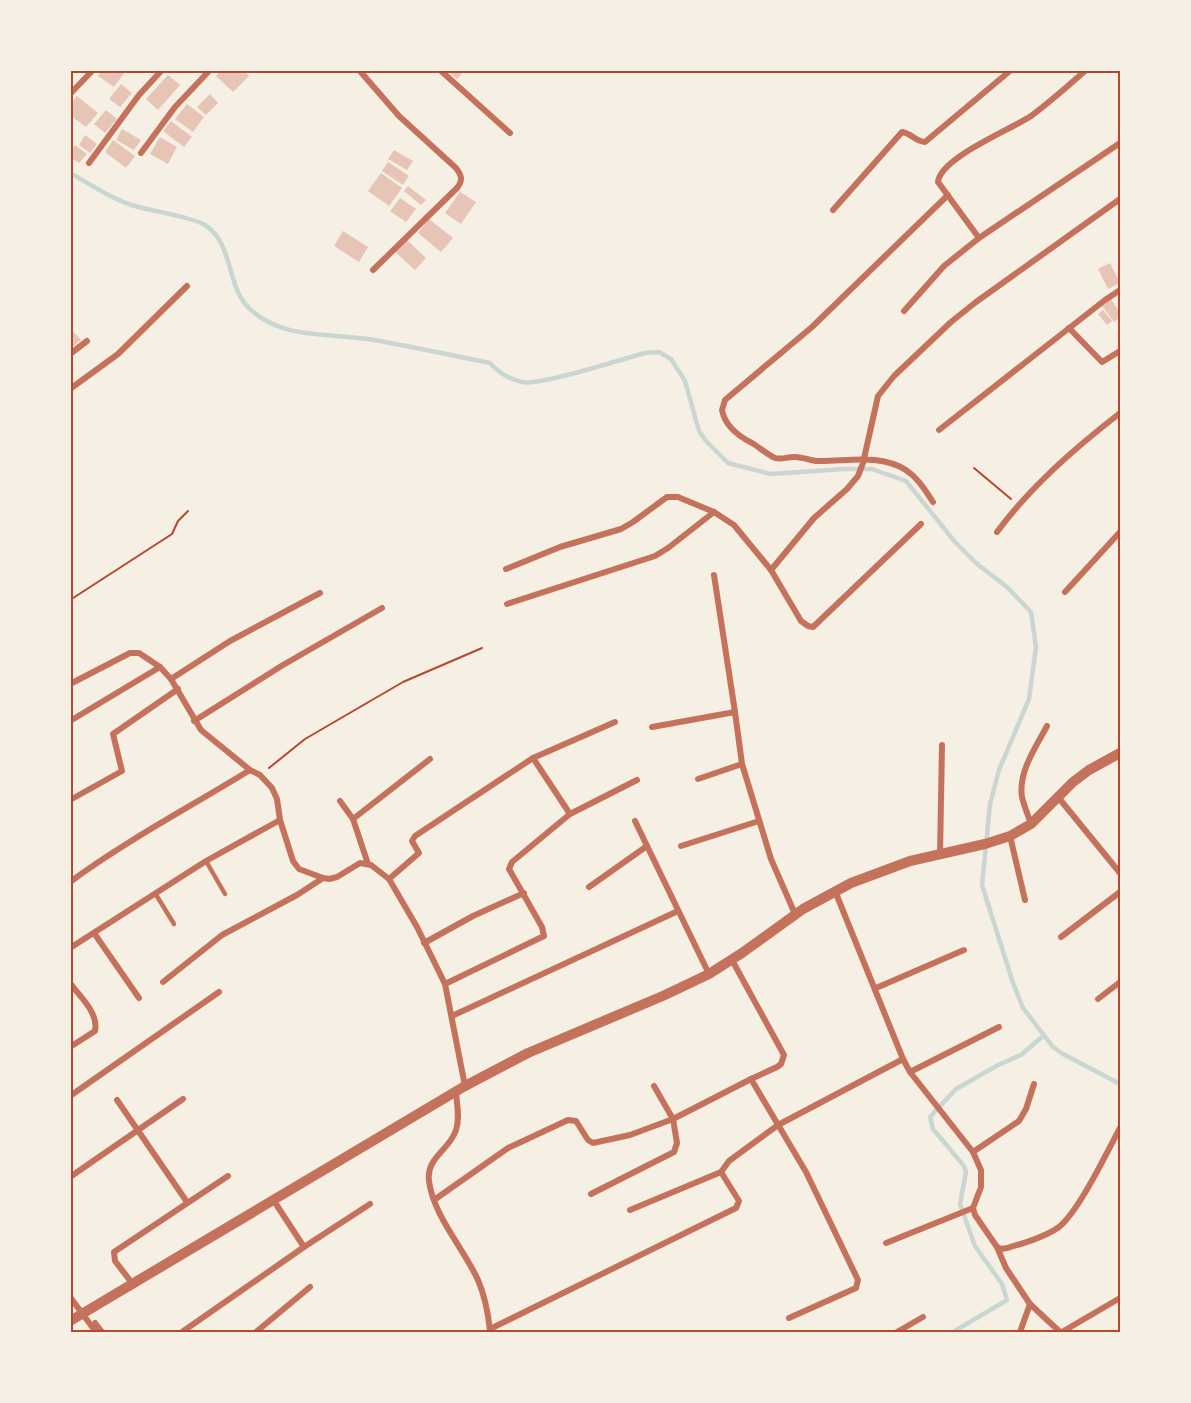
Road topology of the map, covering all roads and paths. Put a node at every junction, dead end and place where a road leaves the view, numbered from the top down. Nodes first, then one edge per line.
1 (93, 70) edge
2 (162, 70) edge
3 (210, 70) edge
4 (359, 70) edge
5 (441, 70) edge
6 (1011, 70) edge
7 (1086, 70) edge
8 (70, 94) edge
9 (510, 133) dead end
10 (1120, 143) edge
11 (141, 153) dead end
12 (89, 163) dead end
13 (948, 195) junction
14 (1120, 199) edge
15 (833, 210) dead end
16 (979, 238) junction
17 (373, 270) dead end
18 (187, 286) dead end
19 (1120, 290) edge
20 (904, 311) dead end
21 (1069, 328) junction
22 (87, 341) dead end
23 (1120, 351) edge
24 (70, 354) edge
25 (70, 389) edge
26 (1120, 413) edge
27 (939, 430) dead end
28 (863, 461) junction
29 (974, 468) dead end
30 (933, 502) dead end
31 (1017, 504) junction
32 (188, 512) dead end
33 (714, 512) junction
34 (921, 524) dead end
35 (997, 532) dead end
36 (1120, 532) edge
37 (506, 569) dead end
38 (771, 570) junction
39 (714, 575) dead end
40 (1065, 592) dead end
41 (320, 593) dead end
42 (70, 600) edge
43 (507, 604) dead end
44 (382, 608) dead end
45 (482, 648) dead end
46 (160, 667) junction
47 (171, 679) junction
48 (70, 684) edge
49 (177, 688) junction
50 (735, 712) junction
51 (70, 721) edge
52 (195, 721) junction
53 (615, 722) dead end
54 (1047, 726) dead end
55 (652, 727) dead end
56 (942, 745) dead end
57 (1120, 753) edge
58 (533, 758) junction
59 (430, 759) dead end
60 (742, 764) junction
61 (250, 770) junction
62 (260, 775) junction
63 (698, 779) dead end
64 (637, 780) dead end
65 (1058, 797) junction
66 (70, 800) edge
67 (340, 801) dead end
68 (570, 814) junction
69 (353, 819) junction
70 (280, 820) junction
71 (635, 821) dead end
72 (759, 821) junction
73 (1031, 824) junction
74 (1010, 836) junction
75 (647, 846) junction
76 (681, 846) dead end
77 (940, 855) junction
78 (206, 861) junction
79 (368, 864) junction
80 (1120, 873) edge
81 (323, 879) junction
82 (389, 879) junction
83 (70, 882) edge
84 (588, 887) dead end
85 (836, 891) junction
86 (1120, 892) edge
87 (155, 893) junction
88 (524, 893) junction
89 (225, 894) dead end
90 (1025, 900) dead end
91 (678, 910) junction
92 (795, 914) junction
93 (174, 924) dead end
94 (94, 933) junction
95 (1061, 937) dead end
96 (424, 943) junction
97 (70, 948) edge
98 (964, 950) dead end
99 (732, 960) junction
100 (709, 974) junction
101 (163, 982) dead end
102 (1120, 982) edge
103 (70, 983) edge
104 (445, 984) junction
105 (876, 988) junction
106 (219, 992) dead end
107 (139, 998) dead end
108 (1098, 999) dead end
109 (452, 1016) junction
110 (999, 1027) dead end
111 (70, 1047) edge
112 (903, 1059) junction
113 (910, 1072) junction
114 (751, 1079) junction
115 (1034, 1084) dead end
116 (654, 1086) dead end
117 (460, 1089) junction
118 (70, 1096) edge
119 (183, 1099) dead end
120 (117, 1100) dead end
121 (673, 1119) junction
122 (778, 1125) junction
123 (1120, 1128) edge
124 (137, 1131) junction
125 (973, 1152) junction
126 (721, 1172) junction
127 (228, 1176) dead end
128 (70, 1177) edge
129 (591, 1194) dead end
130 (434, 1200) junction
131 (273, 1201) junction
132 (188, 1202) junction
133 (370, 1204) dead end
134 (973, 1208) junction
135 (630, 1210) dead end
136 (886, 1243) dead end
137 (304, 1247) junction
138 (997, 1247) junction
139 (132, 1283) junction
140 (310, 1287) dead end
141 (70, 1297) edge
142 (1120, 1298) edge
143 (1030, 1304) junction
144 (84, 1312) junction
145 (923, 1317) dead end
146 (789, 1318) dead end
147 (70, 1321) edge
148 (490, 1331) edge
149 (96, 1332) edge
150 (102, 1332) edge
151 (182, 1332) edge
152 (256, 1332) edge
153 (897, 1332) edge
154 (1020, 1332) edge
155 (1061, 1332) edge

1 - 8 street
2 - 12 street
3 - 11 street
4 - 17 street
5 - 9 street
6 - 15 street
7 - 13 street
10 - 16 street
13 - 16 street
13 - 28 street
14 - 28 street
16 - 20 street
18 - 25 street
19 - 21 street
21 - 23 street
21 - 27 street
22 - 24 street
26 - 31 street
28 - 30 street
28 - 38 street
29 - 31 path
31 - 35 street
32 - 42 path
33 - 37 street
33 - 38 street
33 - 43 street
34 - 38 street
36 - 40 street
39 - 50 street
41 - 47 street
44 - 52 street
45 - 62 path
46 - 47 street
46 - 48 street
46 - 51 street
47 - 49 street
49 - 52 street
49 - 66 street
50 - 55 street
50 - 60 street
52 - 61 street
53 - 58 street
54 - 73 street
56 - 77 street
57 - 65 street
58 - 68 street
58 - 82 street
59 - 69 street
60 - 63 street
60 - 72 street
61 - 62 street
61 - 83 street
62 - 70 street
64 - 68 street
65 - 73 street
65 - 80 street
67 - 69 street
68 - 88 street
69 - 79 street
70 - 78 street
70 - 81 street
71 - 75 street
72 - 76 street
72 - 92 street
73 - 74 street
74 - 77 street
74 - 90 street
75 - 84 street
75 - 91 street
77 - 85 street
78 - 87 street
78 - 89 lane
79 - 81 street
79 - 82 street
81 - 101 street
82 - 96 street
85 - 92 street
85 - 105 street
86 - 95 street
87 - 93 lane
87 - 94 street
88 - 96 street
88 - 104 street
91 - 100 street
91 - 109 street
92 - 99 street
94 - 97 street
94 - 107 street
96 - 104 street
98 - 105 street
99 - 100 street
99 - 114 street
100 - 117 street
102 - 108 street
103 - 111 street
104 - 109 street
105 - 112 street
106 - 118 street
109 - 117 street
110 - 113 street
112 - 113 street
112 - 122 street
113 - 125 street
114 - 121 street
114 - 122 street
115 - 125 street
116 - 121 street
117 - 130 street
117 - 131 street
119 - 124 street
120 - 124 street
121 - 129 street
121 - 130 street
122 - 126 street
122 - 146 street
123 - 138 street
124 - 128 street
124 - 132 street
125 - 134 street
126 - 135 street
126 - 148 street
127 - 132 street
130 - 148 street
131 - 137 street
131 - 139 street
132 - 139 street
133 - 137 street
134 - 136 street
134 - 138 street
137 - 151 street
138 - 143 street
139 - 144 street
140 - 152 street
141 - 144 street
142 - 155 street
143 - 154 street
143 - 155 street
144 - 147 street
144 - 149 street
144 - 150 street
145 - 153 street

